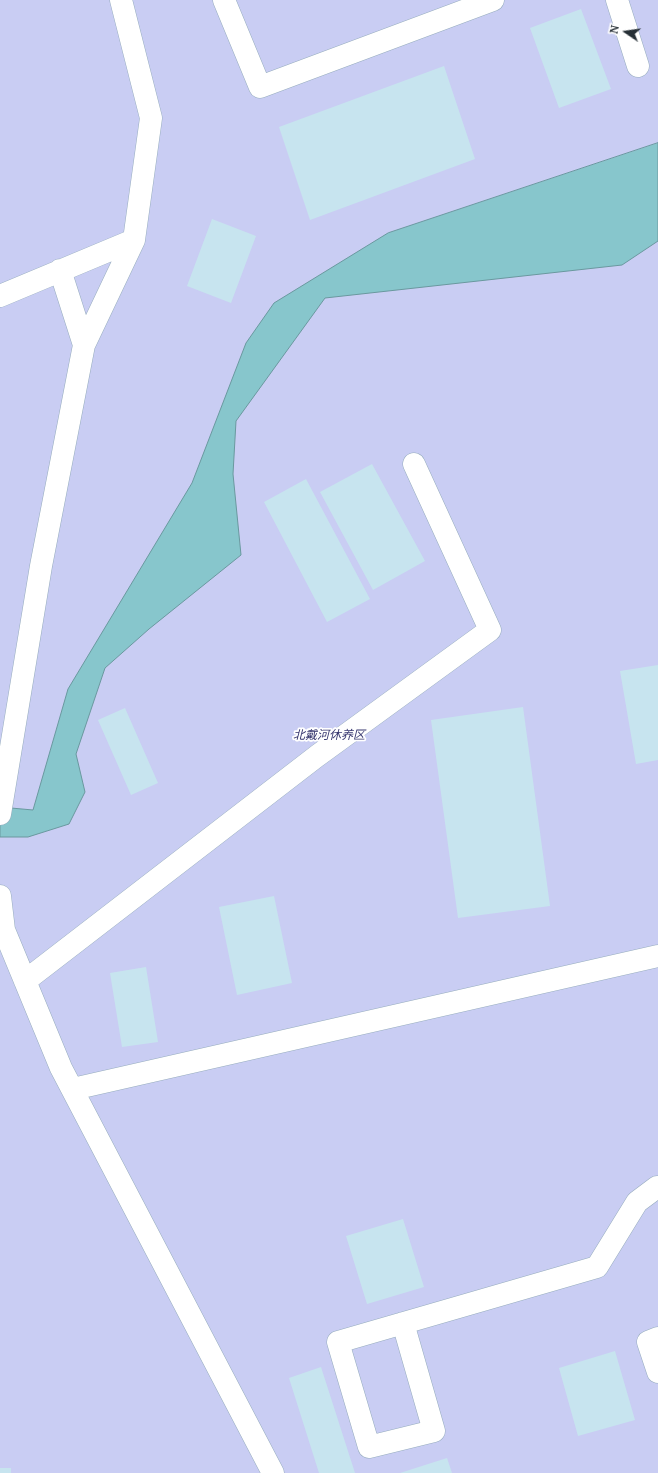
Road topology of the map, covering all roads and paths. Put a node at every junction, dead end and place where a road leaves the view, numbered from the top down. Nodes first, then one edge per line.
1 (121, 0) edge
2 (224, 0) edge
3 (493, 0) edge
4 (617, 0) edge
5 (638, 66) dead end
6 (134, 240) junction
7 (60, 270) junction
8 (0, 296) edge
9 (84, 345) junction
10 (414, 464) dead end
11 (0, 814) edge
12 (0, 896) edge
13 (658, 956) edge
14 (25, 981) junction
15 (72, 1089) junction
16 (658, 1187) edge
17 (403, 1323) junction
18 (658, 1338) edge
19 (658, 1372) edge
20 (273, 1473) edge

1 - 6 street
2 - 3 street
4 - 5 street
6 - 7 street
6 - 9 street
7 - 8 street
7 - 9 street
9 - 11 street
10 - 14 street
12 - 14 street
13 - 15 street
14 - 15 street
15 - 20 street
16 - 17 street
17 - 17 street
18 - 19 street

